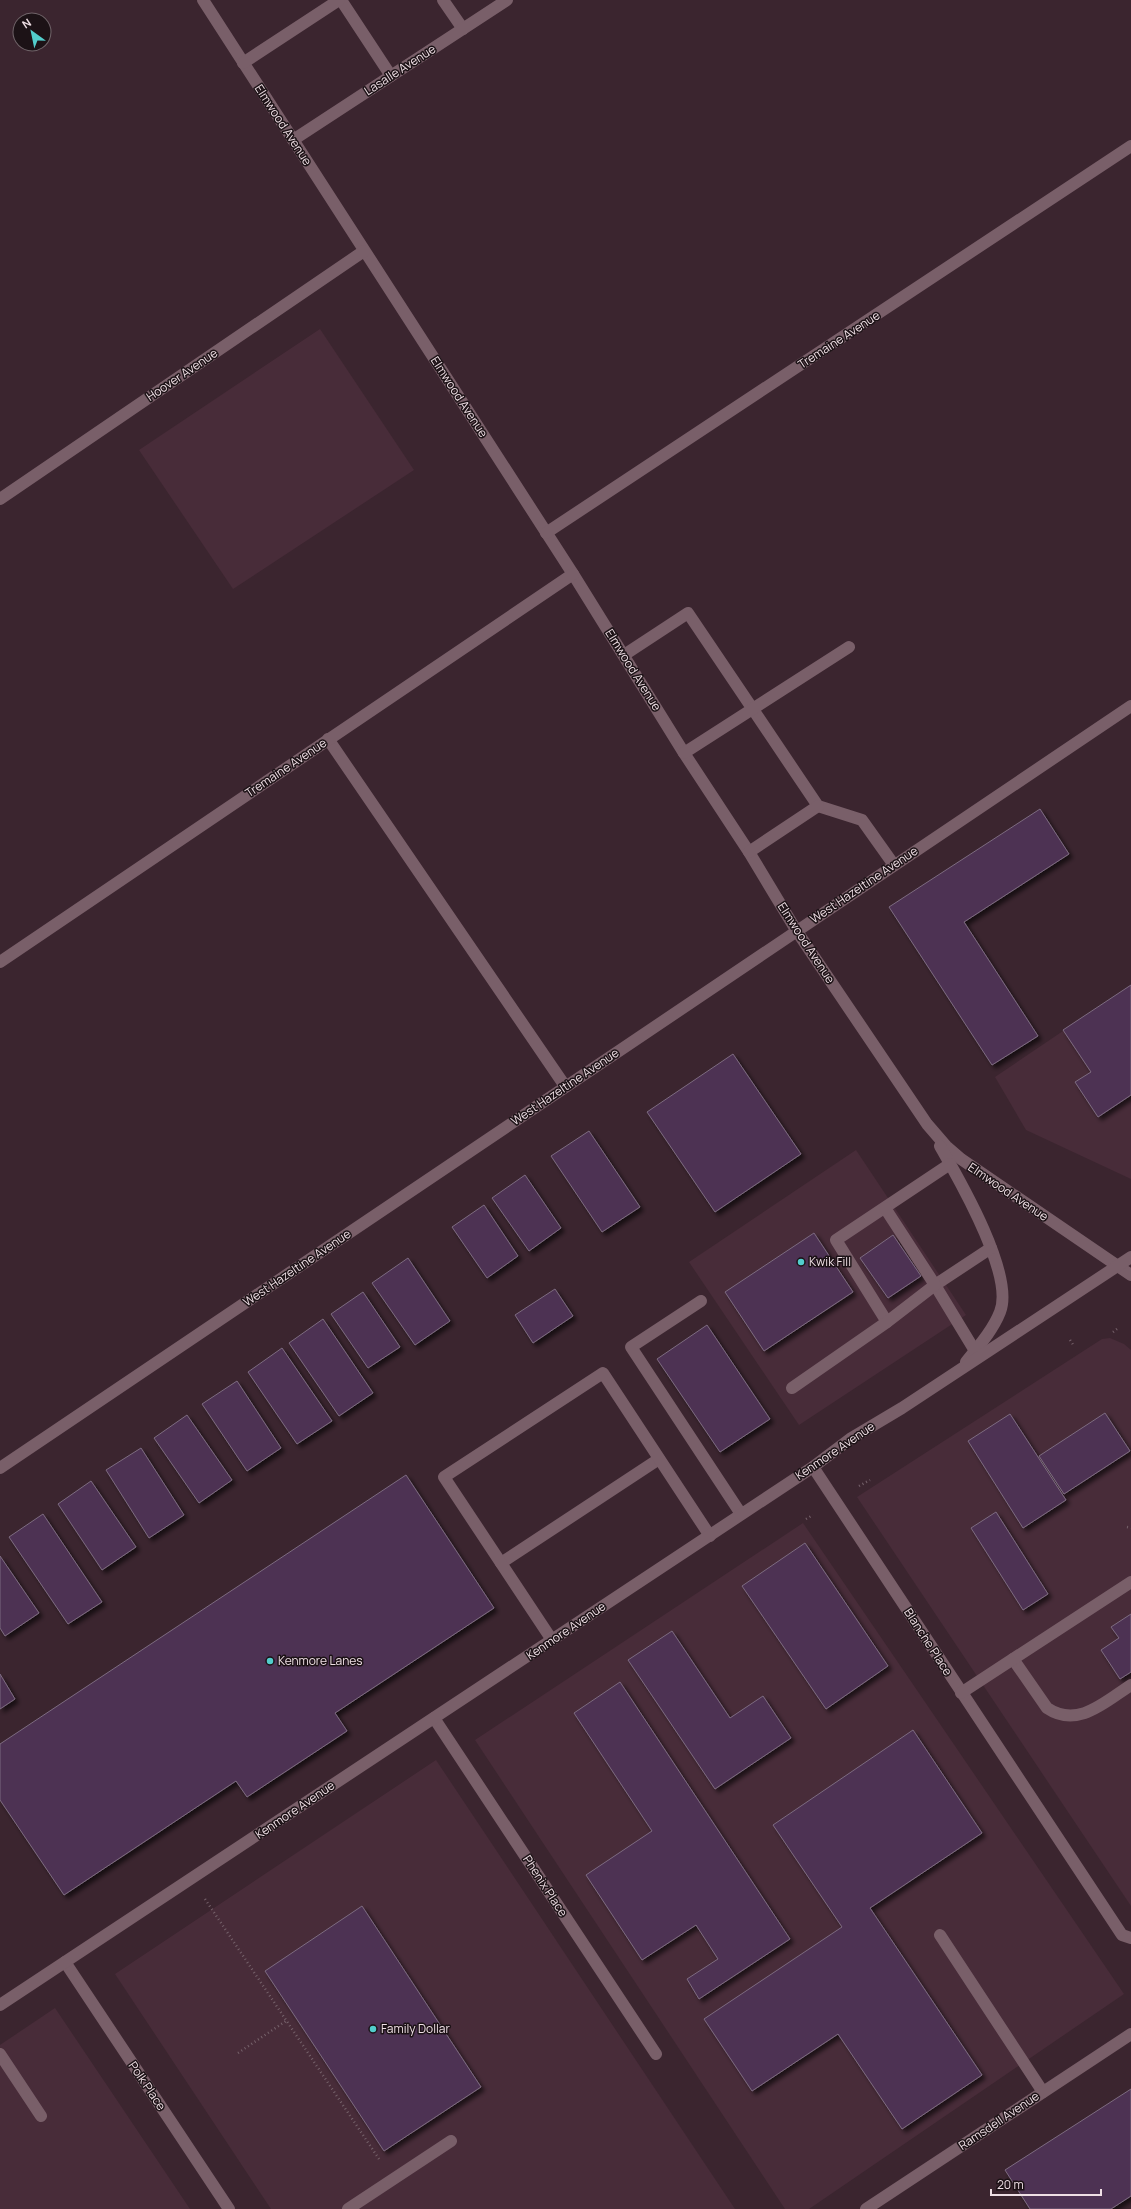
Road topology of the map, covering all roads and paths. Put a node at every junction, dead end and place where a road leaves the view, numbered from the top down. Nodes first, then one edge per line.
1 (203, 0) edge
2 (340, 0) edge
3 (443, 0) edge
4 (507, 0) edge
5 (463, 29) junction
6 (243, 62) junction
7 (391, 76) junction
8 (293, 140) junction
9 (1131, 146) edge
10 (364, 251) junction
11 (0, 500) edge
12 (546, 533) junction
13 (573, 574) junction
14 (850, 647) dead end
15 (624, 655) junction
16 (1131, 706) edge
17 (752, 710) junction
18 (328, 739) junction
19 (684, 752) junction
20 (818, 806) junction
21 (749, 852) junction
22 (894, 865) junction
23 (796, 930) junction
24 (0, 962) edge
25 (566, 1086) junction
26 (927, 1124) junction
27 (950, 1164) junction
28 (885, 1208) junction
29 (991, 1248) junction
30 (1131, 1257) edge
31 (1117, 1266) junction
32 (1131, 1275) edge
33 (935, 1285) junction
34 (701, 1301) dead end
35 (887, 1322) junction
36 (1117, 1328) dead end
37 (1112, 1332) dead end
38 (1070, 1340) dead end
39 (1074, 1346) dead end
40 (975, 1351) junction
41 (958, 1372) junction
42 (792, 1388) dead end
43 (659, 1459) junction
44 (813, 1467) junction
45 (0, 1468) edge
46 (870, 1480) dead end
47 (859, 1486) dead end
48 (741, 1514) junction
49 (812, 1515) dead end
50 (806, 1519) dead end
51 (1127, 1527) dead end
52 (1131, 1528) edge
53 (710, 1536) junction
54 (501, 1563) junction
55 (1131, 1582) edge
56 (552, 1640) junction
57 (1013, 1658) junction
58 (1131, 1684) edge
59 (962, 1693) junction
60 (434, 1718) junction
61 (211, 1908) dead end
62 (940, 1935) dead end
63 (1131, 1938) edge
64 (65, 1962) junction
65 (0, 2006) edge
66 (286, 2021) junction
67 (1131, 2034) edge
68 (238, 2053) dead end
69 (0, 2054) edge
70 (656, 2054) dead end
71 (1044, 2092) junction
72 (40, 2116) dead end
73 (451, 2141) dead end
74 (378, 2156) dead end
75 (229, 2209) edge
76 (348, 2209) edge
77 (866, 2209) edge

1 - 6 street, Elmwood Avenue
2 - 6 street
2 - 7 street
3 - 5 street
4 - 5 street, Lasalle Avenue
5 - 7 street, Lasalle Avenue
6 - 8 street, Elmwood Avenue
7 - 8 street, Lasalle Avenue
8 - 10 street, Elmwood Avenue
9 - 12 street, Tremaine Avenue
10 - 11 street, Hoover Avenue
10 - 12 street, Elmwood Avenue
12 - 13 street, Elmwood Avenue
13 - 15 street, Elmwood Avenue
13 - 18 street, Tremaine Avenue
14 - 17 street
15 - 17 street
15 - 19 street, Elmwood Avenue
16 - 22 street, West Hazeltine Avenue
17 - 19 street
17 - 20 street
18 - 24 street, Tremaine Avenue
18 - 25 street
19 - 21 street, Elmwood Avenue
20 - 21 street
20 - 22 street
21 - 23 street, Elmwood Avenue
22 - 23 street, West Hazeltine Avenue
23 - 25 street, West Hazeltine Avenue
23 - 26 street, Elmwood Avenue
25 - 45 street, West Hazeltine Avenue
26 - 27 street
26 - 31 street, Elmwood Avenue
27 - 28 street
27 - 29 street
28 - 33 street
28 - 35 street
29 - 33 street
29 - 40 street
30 - 31 street, Kenmore Avenue
31 - 32 street, Elmwood Avenue
31 - 41 street, Kenmore Avenue
33 - 35 street
33 - 40 street
34 - 48 street
35 - 42 street
36 - 37 path
38 - 39 path
40 - 41 street
41 - 44 street, Kenmore Avenue
43 - 53 street
43 - 54 street
43 - 54 street
44 - 48 street, Kenmore Avenue
44 - 59 street, Blanche Place
46 - 47 path
48 - 53 street, Kenmore Avenue
49 - 50 path
51 - 52 path
53 - 56 street, Kenmore Avenue
54 - 56 street
55 - 57 street
56 - 60 street, Kenmore Avenue
57 - 58 street
57 - 59 street
59 - 63 street, Blanche Place
60 - 64 street, Kenmore Avenue
60 - 70 street, Phenix Place
61 - 66 path
62 - 71 street
64 - 65 street, Kenmore Avenue
64 - 75 street, Polk Place
66 - 68 path
66 - 74 path
67 - 71 street, Ramsdell Avenue
69 - 72 street
71 - 77 street, Ramsdell Avenue
73 - 76 street

